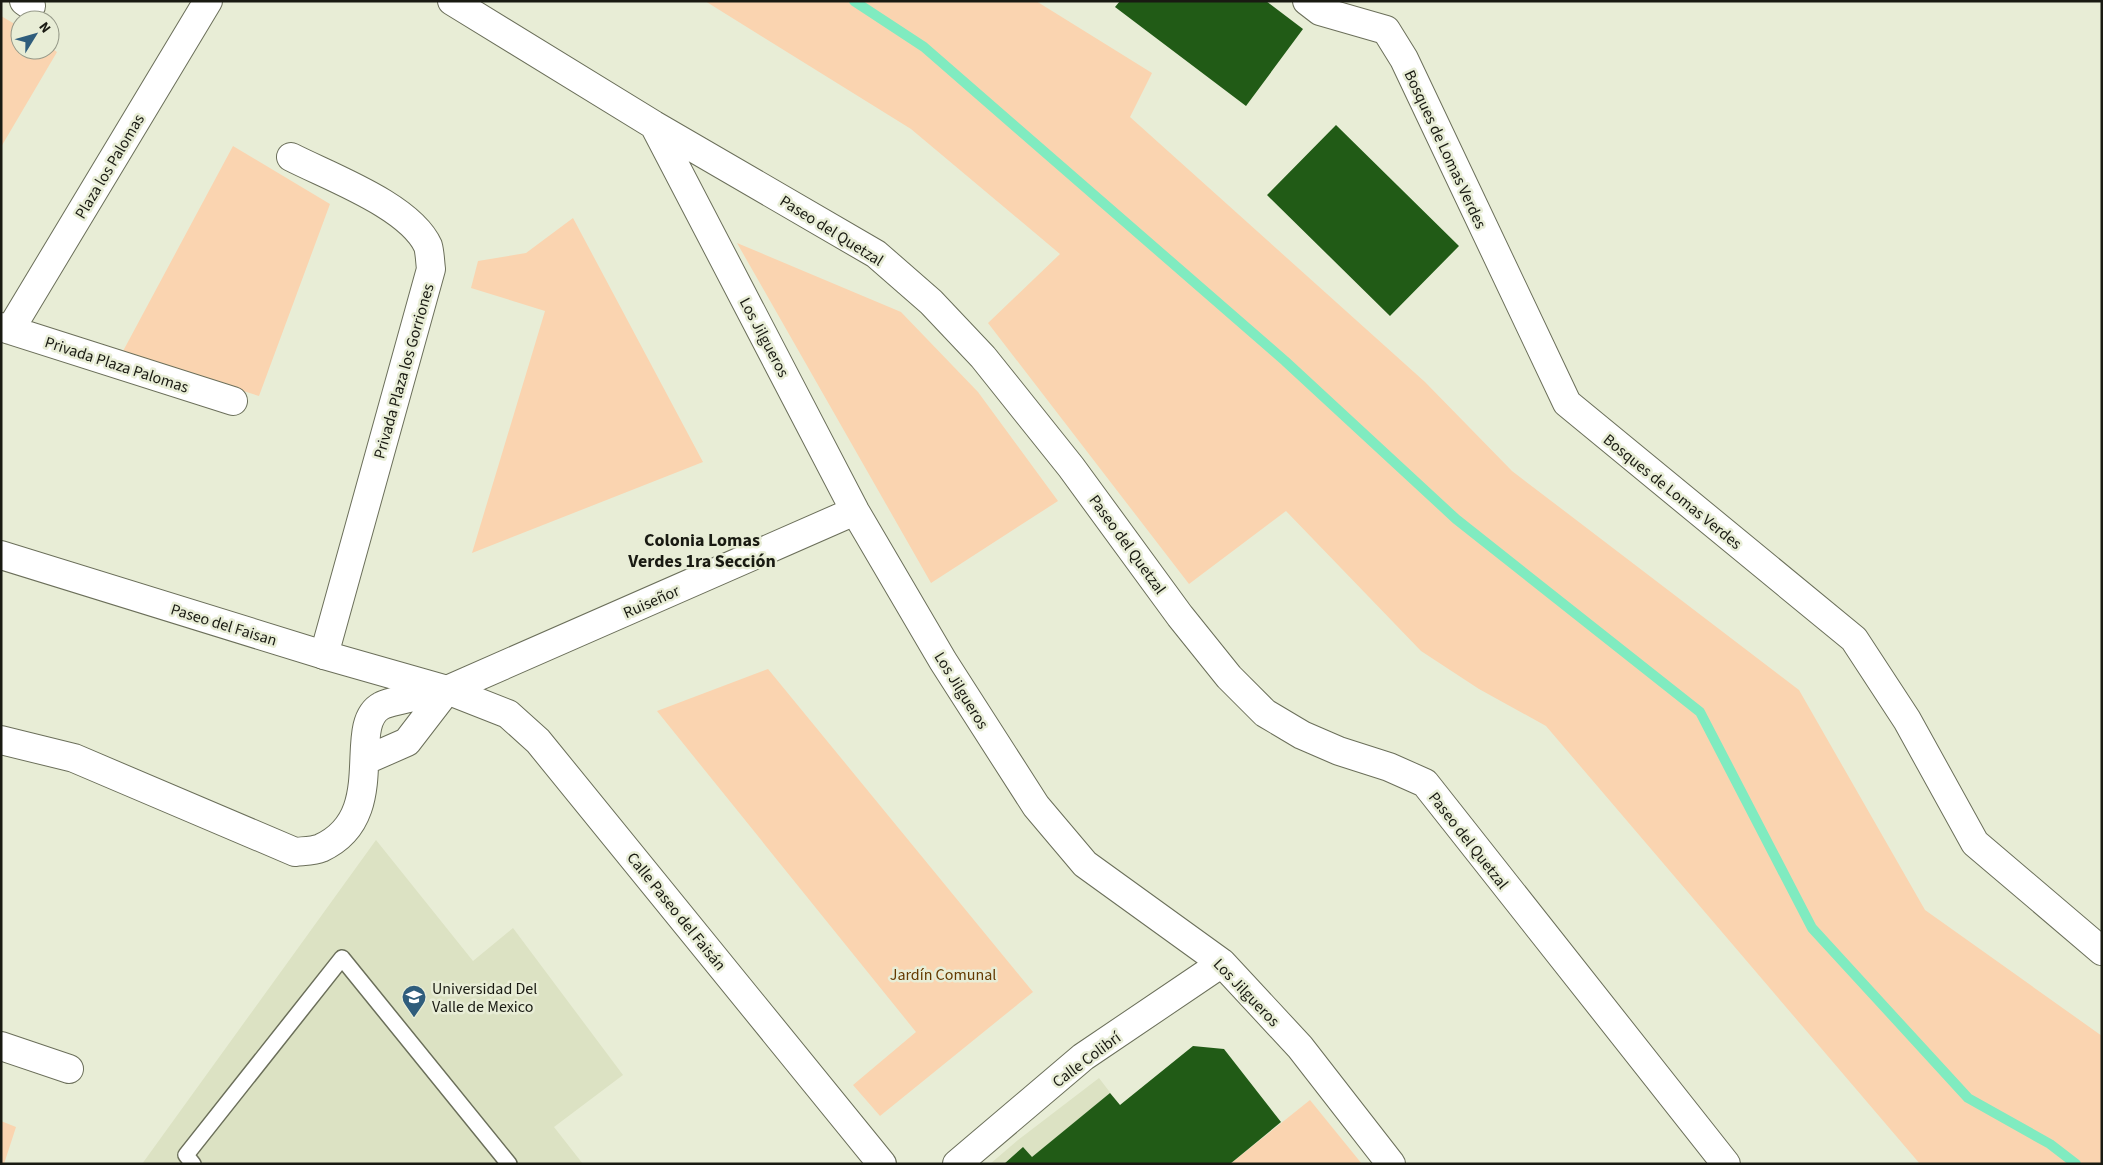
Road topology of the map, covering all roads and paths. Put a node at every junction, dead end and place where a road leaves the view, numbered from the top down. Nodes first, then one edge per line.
1 (208, 1) edge
2 (452, 1) edge
3 (1307, 1) edge
4 (654, 125) junction
5 (291, 158) dead end
6 (6, 328) edge
7 (233, 401) dead end
8 (855, 511) junction
9 (1, 555) edge
10 (324, 655) junction
11 (447, 690) junction
12 (1, 740) edge
13 (365, 767) junction
14 (2102, 951) edge
15 (1222, 963) junction
16 (1, 1046) edge
17 (69, 1069) dead end
18 (193, 1164) edge
19 (508, 1164) edge
20 (882, 1164) edge
21 (957, 1164) edge
22 (1391, 1164) edge
23 (1726, 1164) edge

1 - 6 street, Plaza los Palomas
2 - 4 street, Paseo del Quetzal
3 - 14 street, Bosques de Lomas Verdes
4 - 8 street, Los Jilgueros
4 - 23 street, Paseo del Quetzal
5 - 10 street, Privada Plaza los Gorriones
6 - 7 street, Privada Plaza Palomas
8 - 11 street, Ruiseñor
8 - 15 street, Los Jilgueros
9 - 10 street, Paseo del Faisan
10 - 11 street, Paseo del Faisan
11 - 13 street, Ruiseñor
11 - 13 street, Ruiseñor
11 - 20 street, Calle Paseo del Faisán
12 - 13 street
15 - 21 street, Calle Colibrí
15 - 22 street, Los Jilgueros
16 - 17 street
18 - 19 lane

